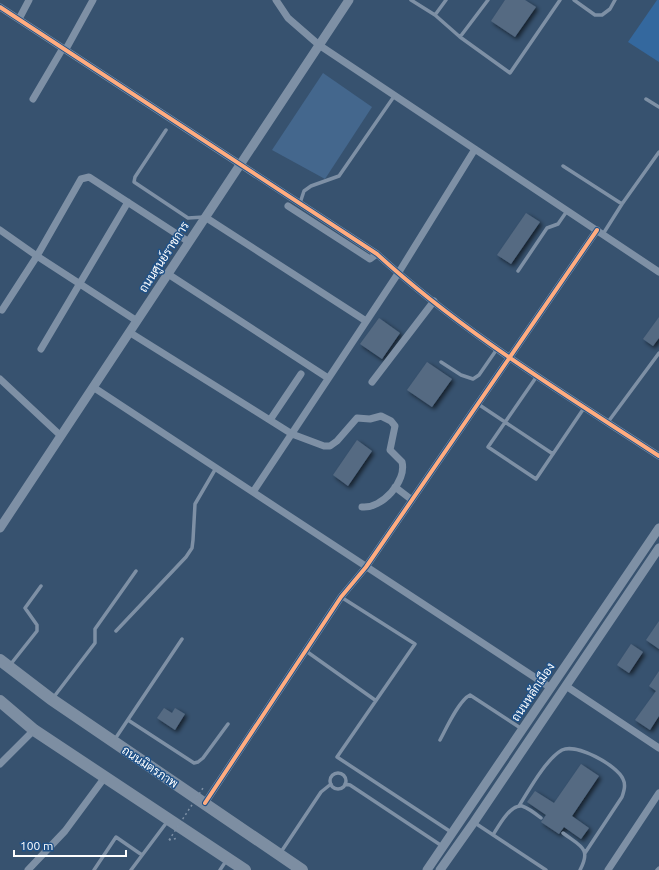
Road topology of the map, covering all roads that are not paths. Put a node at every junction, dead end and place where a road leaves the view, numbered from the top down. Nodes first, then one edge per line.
1 (29, 0) edge
2 (93, 0) edge
3 (276, 0) edge
4 (349, 0) edge
5 (411, 0) edge
6 (446, 0) edge
7 (488, 0) edge
8 (560, 0) edge
9 (574, 0) edge
10 (615, 0) edge
11 (0, 7) edge
12 (435, 15) junction
13 (19, 19) junction
14 (460, 37) junction
15 (319, 45) junction
16 (64, 49) junction
17 (395, 95) junction
18 (33, 99) dead end
19 (646, 99) dead end
20 (659, 107) edge
21 (166, 130) dead end
22 (475, 149) junction
23 (659, 152) edge
24 (241, 164) junction
25 (563, 166) dead end
26 (128, 202) junction
27 (300, 203) junction
28 (622, 204) junction
29 (288, 206) dead end
30 (568, 210) junction
31 (205, 217) junction
32 (0, 230) edge
33 (600, 232) junction
34 (189, 242) junction
35 (377, 254) junction
36 (37, 256) junction
37 (518, 271) dead end
38 (399, 272) junction
39 (659, 272) edge
40 (168, 274) junction
41 (79, 283) junction
42 (434, 301) junction
43 (2, 310) dead end
44 (137, 321) junction
45 (366, 321) junction
46 (129, 332) junction
47 (497, 348) junction
48 (41, 349) dead end
49 (659, 353) edge
50 (509, 357) junction
51 (657, 359) edge
52 (442, 362) dead end
53 (301, 374) dead end
54 (537, 375) junction
55 (328, 378) junction
56 (0, 379) edge
57 (372, 382) dead end
58 (93, 387) junction
59 (478, 404) junction
60 (585, 407) junction
61 (270, 420) junction
62 (506, 422) junction
63 (608, 422) junction
64 (292, 434) junction
65 (61, 436) junction
66 (553, 454) junction
67 (659, 456) edge
68 (216, 468) junction
69 (395, 488) junction
70 (254, 492) junction
71 (412, 500) junction
72 (362, 507) dead end
73 (0, 528) edge
74 (659, 528) edge
75 (659, 548) edge
76 (366, 567) junction
77 (136, 571) dead end
78 (41, 586) dead end
79 (341, 597) junction
80 (116, 631) dead end
81 (182, 639) dead end
82 (306, 651) junction
83 (4, 663) edge
84 (566, 686) junction
85 (551, 688) junction
86 (52, 700) junction
87 (375, 700) junction
88 (2, 706) edge
89 (128, 720) junction
90 (228, 724) dead end
91 (34, 730) junction
92 (523, 730) junction
93 (440, 740) dead end
94 (114, 742) junction
95 (659, 748) edge
96 (0, 764) edge
97 (105, 777) junction
98 (331, 784) junction
99 (345, 784) junction
100 (659, 793) edge
101 (205, 803) junction
102 (519, 806) junction
103 (541, 818) dead end
104 (169, 819) junction
105 (474, 822) junction
106 (453, 833) junction
107 (563, 833) dead end
108 (493, 835) junction
109 (444, 847) junction
110 (585, 853) junction
111 (279, 854) junction
112 (142, 855) junction
113 (228, 859) junction
114 (28, 870) edge
115 (94, 870) edge
116 (131, 870) edge
117 (220, 870) edge
118 (240, 870) edge
119 (245, 870) edge
120 (302, 870) edge
121 (427, 870) edge
122 (440, 870) edge
123 (546, 870) edge
124 (580, 870) edge
125 (608, 870) edge

1 - 13 street
2 - 16 street
3 - 15 street
4 - 15 street, ถนนศูนย์ราชการ
5 - 12 lane
6 - 12 lane
7 - 14 lane
8 - 14 lane
9 - 10 lane
11 - 13 street
12 - 14 lane
13 - 16 street
15 - 17 street
15 - 24 street, ถนนศูนย์ราชการ
16 - 18 street
16 - 24 street
17 - 22 street
17 - 27 lane
19 - 20 lane
21 - 31 lane
22 - 30 street
22 - 38 street
23 - 28 lane
24 - 27 street
24 - 31 street, ถนนศูนย์ราชการ
25 - 28 lane
26 - 34 street
26 - 36 street
26 - 41 street
27 - 35 street
28 - 33 lane
29 - 35 street
30 - 33 street
30 - 37 lane
31 - 34 street, ถนนศูนย์ราชการ
31 - 45 street
32 - 36 street
33 - 39 street
33 - 50 street
34 - 40 street, ถนนศูนย์ราชการ
35 - 38 street
36 - 41 street
36 - 43 street
38 - 42 street
38 - 45 street
40 - 44 street, ถนนศูนย์ราชการ
40 - 55 street
41 - 44 street
41 - 48 street
42 - 47 street
42 - 57 street
44 - 46 street, ถนนศูนย์ราชการ
45 - 55 street
46 - 58 street, ถนนศูนย์ราชการ
46 - 61 street
47 - 50 street
47 - 52 lane
49 - 51 lane
50 - 54 street
50 - 59 street
51 - 63 lane
53 - 61 street
54 - 60 street
54 - 62 lane
55 - 64 street
56 - 65 street
58 - 65 street, ถนนศูนย์ราชการ
58 - 68 street
59 - 62 lane
59 - 71 street
60 - 63 street
60 - 66 lane
61 - 64 street
62 - 66 lane
62 - 66 lane
63 - 67 street
64 - 69 street
64 - 70 street
65 - 73 street, ถนนศูนย์ราชการ
68 - 70 street
68 - 80 lane
69 - 71 street
69 - 72 street
70 - 76 street
71 - 76 street
74 - 85 street, ถนนหลักเมือง
75 - 84 street, ถนนหลักเมือง
76 - 79 street
76 - 85 street
77 - 86 lane
78 - 83 lane
79 - 82 street
79 - 87 lane
81 - 89 lane
82 - 87 lane
82 - 101 street
83 - 86 main road, ถนนมิตรภาพ
84 - 85 street
84 - 95 street
84 - 105 street, ถนนหลักเมือง
85 - 92 street, ถนนหลักเมือง
86 - 94 main road, ถนนมิตรภาพ
87 - 106 lane
88 - 91 main road
89 - 90 lane
89 - 94 lane
91 - 96 street
91 - 97 main road
92 - 93 lane
92 - 106 street, ถนนหลักเมือง
94 - 101 main road, ถนนมิตรภาพ
97 - 104 main road
97 - 114 street
98 - 99 lane
98 - 99 lane
98 - 111 lane
99 - 109 lane
100 - 125 street
101 - 111 main road, ถนนมิตรภาพ
102 - 103 lane
102 - 108 lane
102 - 110 lane
104 - 112 lane
104 - 113 main road
105 - 108 lane
105 - 122 street, ถนนหลักเมือง
106 - 109 street, ถนนหลักเมือง
107 - 110 lane
108 - 123 lane
109 - 121 street, ถนนหลักเมือง
110 - 124 lane
111 - 120 main road, ถนนมิตรภาพ
112 - 115 lane
112 - 116 lane
113 - 117 lane
113 - 118 main road
113 - 119 main road

